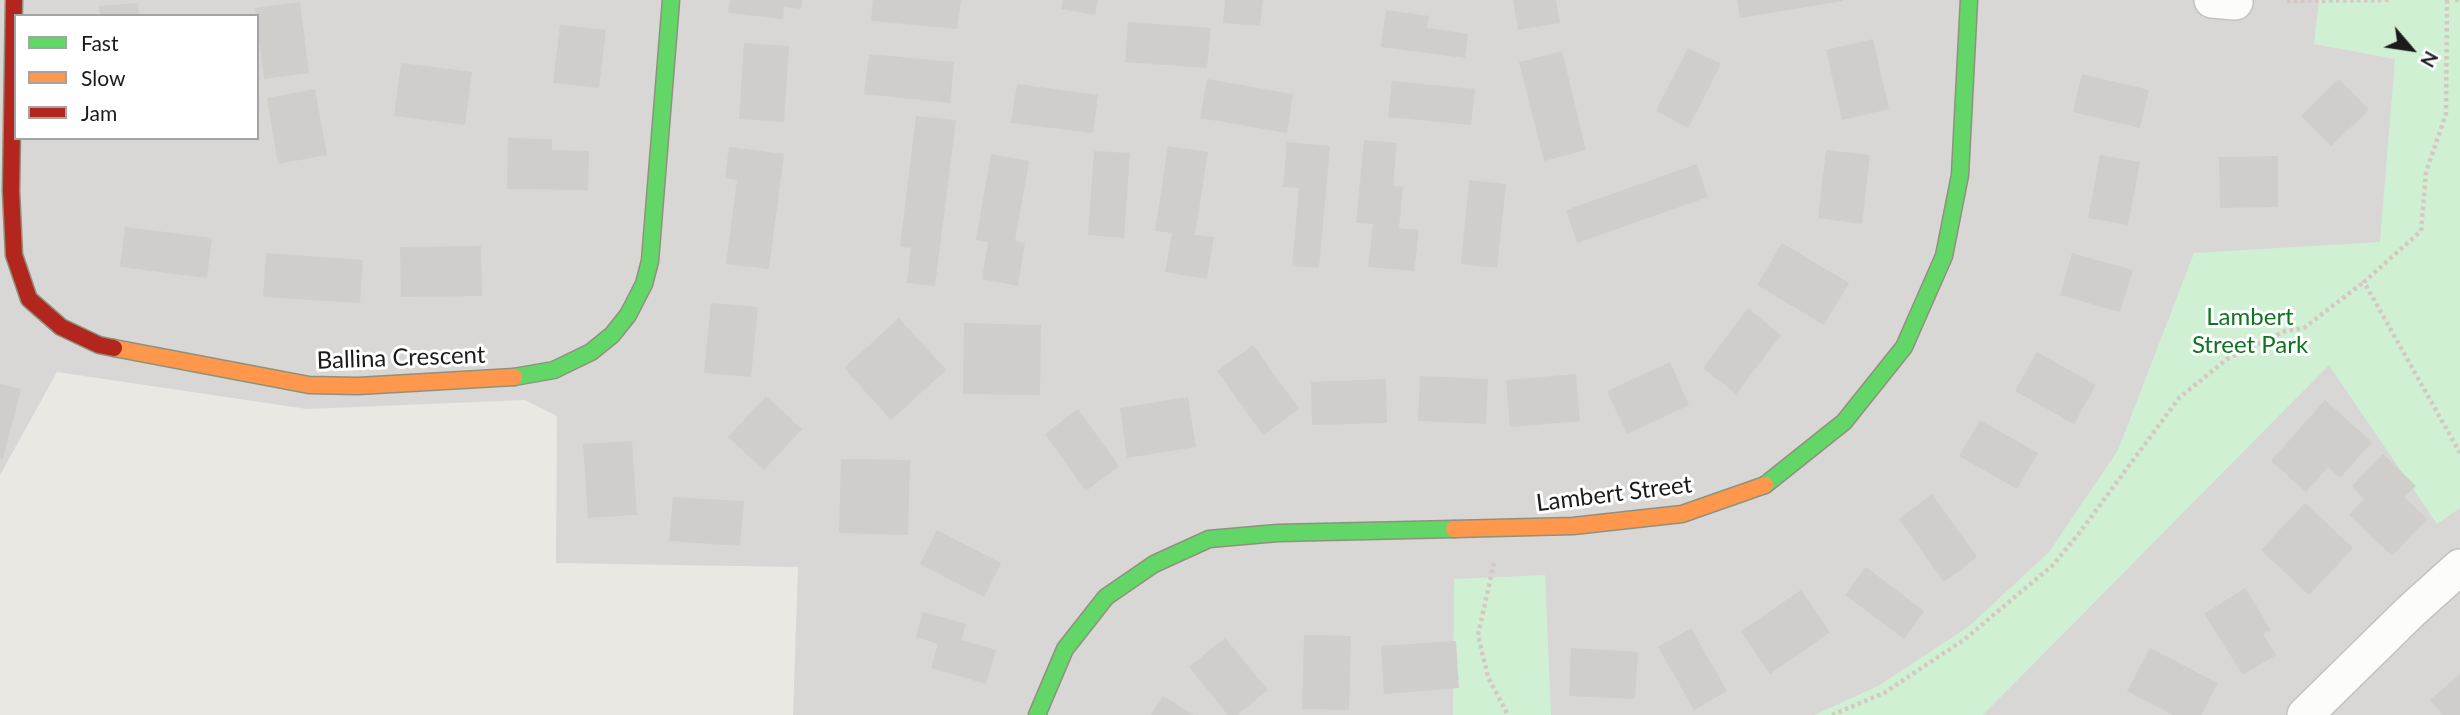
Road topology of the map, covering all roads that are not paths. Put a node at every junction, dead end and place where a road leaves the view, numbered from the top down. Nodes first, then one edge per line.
1 (14, 0) edge
2 (671, 0) edge
3 (1969, 0) edge
4 (2460, 567) edge
5 (1037, 715) edge
6 (2305, 715) edge

1 - 2 street, Ballina Crescent
3 - 5 street, Lambert Street
4 - 6 street

